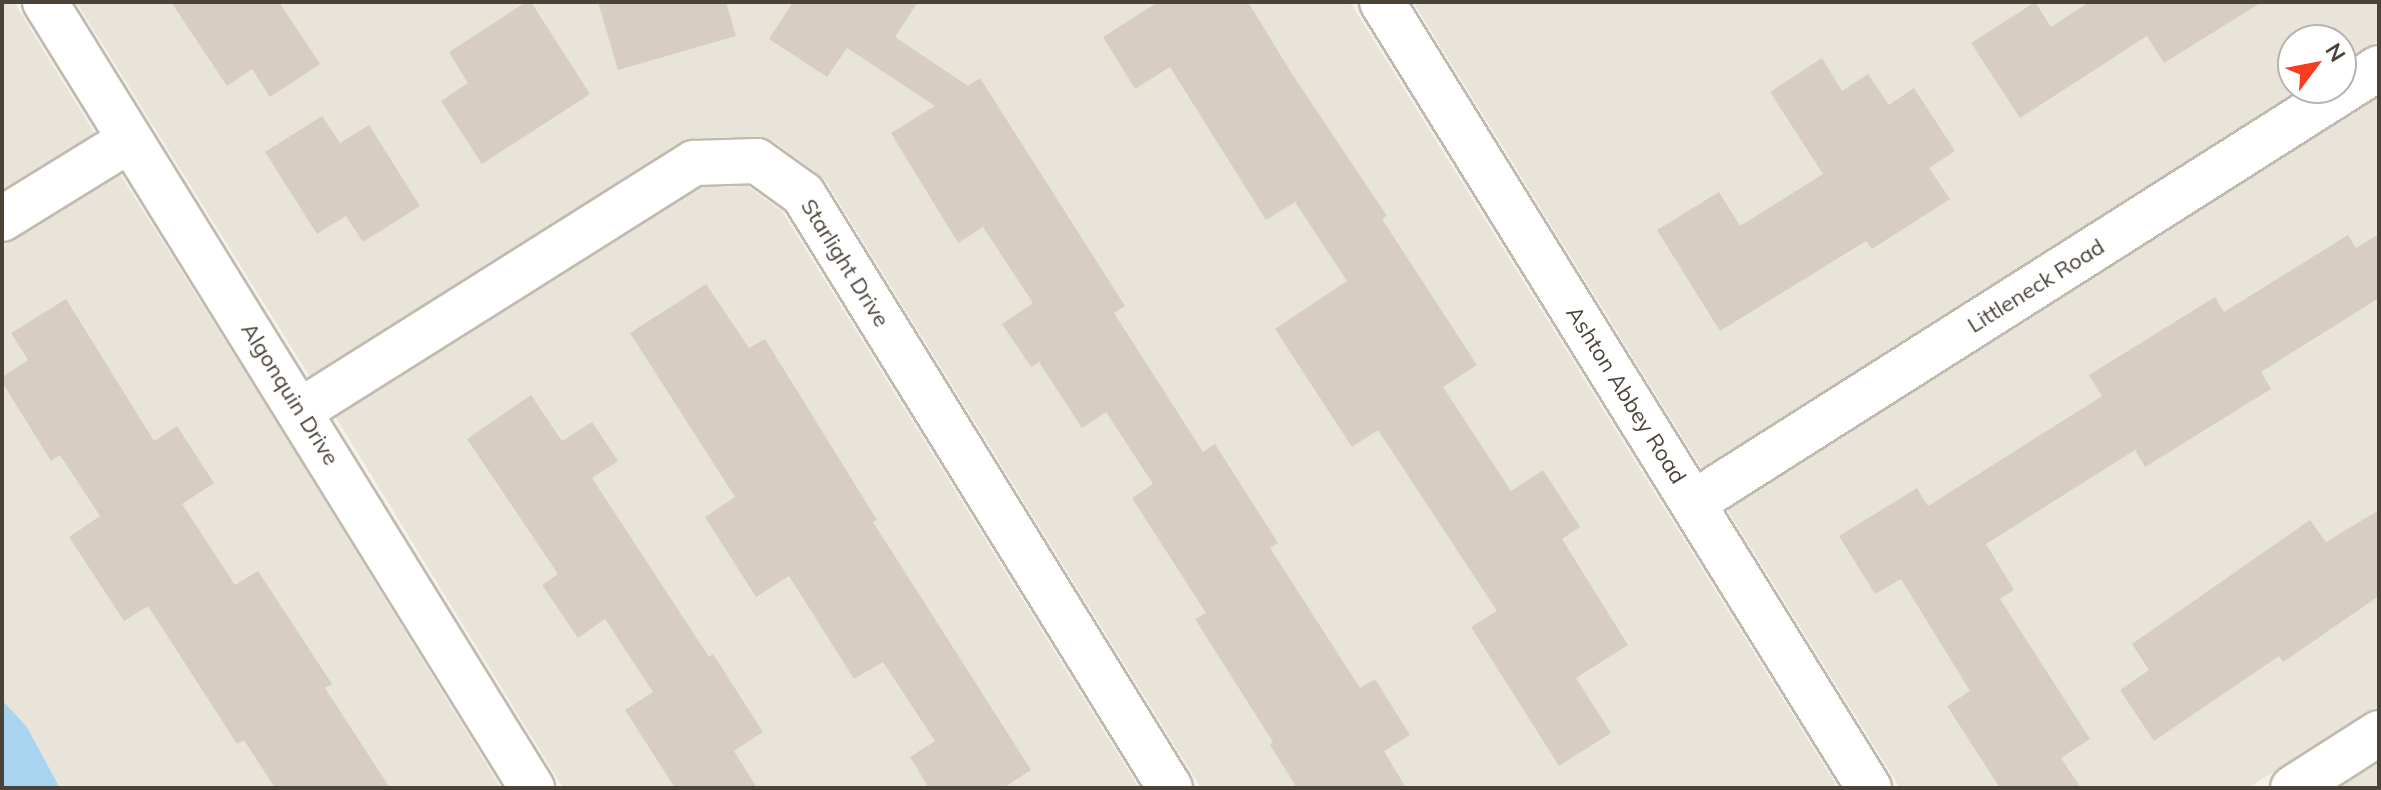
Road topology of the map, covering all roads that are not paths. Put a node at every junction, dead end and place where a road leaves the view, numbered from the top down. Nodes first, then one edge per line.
1 (45, 2) edge
2 (1382, 2) edge
3 (2379, 68) edge
4 (130, 140) junction
5 (2, 219) edge
6 (300, 411) junction
7 (1693, 503) junction
8 (2379, 733) edge
9 (532, 788) edge
10 (1170, 788) edge
11 (1869, 788) edge
12 (2293, 788) edge

1 - 4 street, Algonquin Drive
2 - 7 street, Ashton Abbey Road
3 - 7 street, Littleneck Road
4 - 5 street
4 - 6 street, Algonquin Drive
6 - 9 street, Algonquin Drive
6 - 10 street, Starlight Drive
7 - 11 street, Ashton Abbey Road
8 - 12 street

